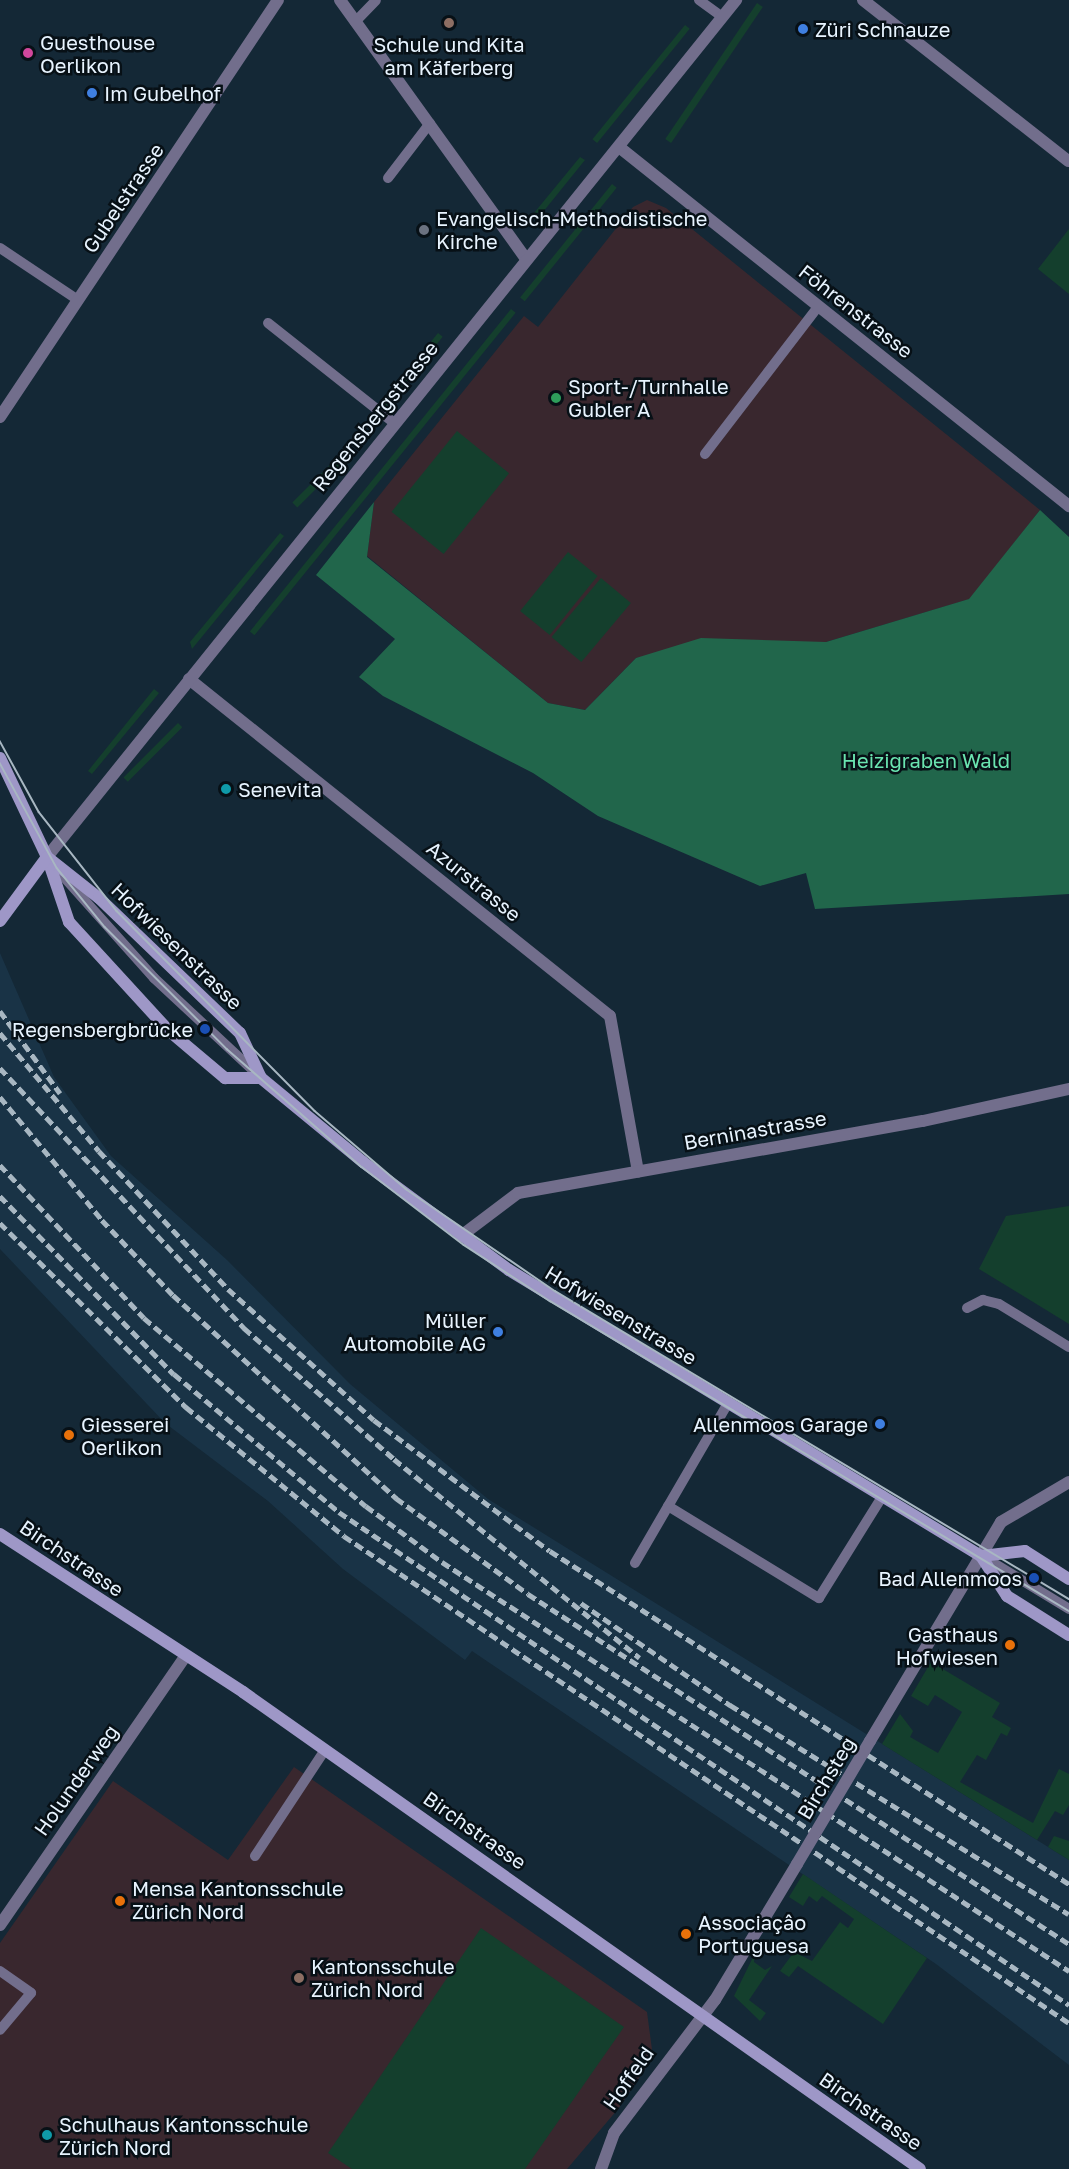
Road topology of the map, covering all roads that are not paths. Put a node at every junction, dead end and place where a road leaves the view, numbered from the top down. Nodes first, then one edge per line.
1 (278, 0) edge
2 (340, 0) edge
3 (376, 0) edge
4 (699, 0) edge
5 (736, 0) edge
6 (862, 0) edge
7 (722, 17) junction
8 (355, 22) junction
9 (430, 123) junction
10 (619, 147) junction
11 (1068, 161) edge
12 (388, 178) dead end
13 (0, 248) edge
14 (525, 257) junction
15 (78, 300) junction
16 (819, 307) junction
17 (268, 323) dead end
18 (0, 417) edge
19 (394, 423) junction
20 (705, 454) dead end
21 (1069, 506) edge
22 (189, 679) junction
23 (0, 758) edge
24 (47, 856) junction
25 (0, 921) edge
26 (261, 1078) junction
27 (1069, 1089) edge
28 (638, 1171) junction
29 (461, 1236) junction
30 (966, 1308) dead end
31 (1069, 1347) edge
32 (728, 1403) junction
33 (1069, 1482) edge
34 (883, 1495) junction
35 (668, 1506) junction
36 (0, 1534) edge
37 (981, 1556) junction
38 (635, 1563) dead end
39 (1069, 1579) edge
40 (1069, 1609) edge
41 (1069, 1635) edge
42 (185, 1657) junction
43 (325, 1750) junction
44 (255, 1856) dead end
45 (0, 1924) edge
46 (0, 1971) edge
47 (700, 2017) junction
48 (0, 2030) edge
49 (601, 2169) edge
50 (920, 2169) edge

1 - 15 street, Gubelstrasse
2 - 8 street
3 - 8 lane
4 - 7 lane
5 - 7 street, Regensbergstrasse
6 - 11 street
7 - 10 street, Regensbergstrasse
8 - 9 street
9 - 12 lane
9 - 14 street
10 - 14 street, Regensbergstrasse
10 - 16 street, Föhrenstrasse
13 - 15 lane
14 - 19 street, Regensbergstrasse
15 - 18 street, Gubelstrasse
16 - 20 lane
16 - 21 street, Föhrenstrasse
17 - 19 lane
19 - 22 street, Regensbergstrasse
22 - 24 street, Regensbergstrasse
22 - 28 street, Azurstrasse
23 - 24 street, Hofwiesenstrasse
24 - 25 street
24 - 26 lane, Hofwiesenstrasse
24 - 26 street, Hofwiesenstrasse
24 - 26 street, Hofwiesenstrasse
26 - 29 street, Hofwiesenstrasse
27 - 28 street, Berninastrasse
28 - 29 street, Berninastrasse
29 - 32 street, Hofwiesenstrasse
30 - 31 lane
32 - 34 street, Hofwiesenstrasse
32 - 35 lane
33 - 37 street, Birchsteg
34 - 35 lane
34 - 37 street, Hofwiesenstrasse
35 - 38 lane
36 - 42 street, Birchstrasse
37 - 39 street
37 - 40 lane, Hofwiesenstrasse
37 - 41 street, Hofwiesenstrasse
37 - 47 street, Birchsteg, bridge
42 - 43 street, Birchstrasse
42 - 45 street, Holunderweg
43 - 44 lane
43 - 47 street, Birchstrasse
46 - 48 lane
47 - 49 street, Hoffeld
47 - 50 street, Birchstrasse

